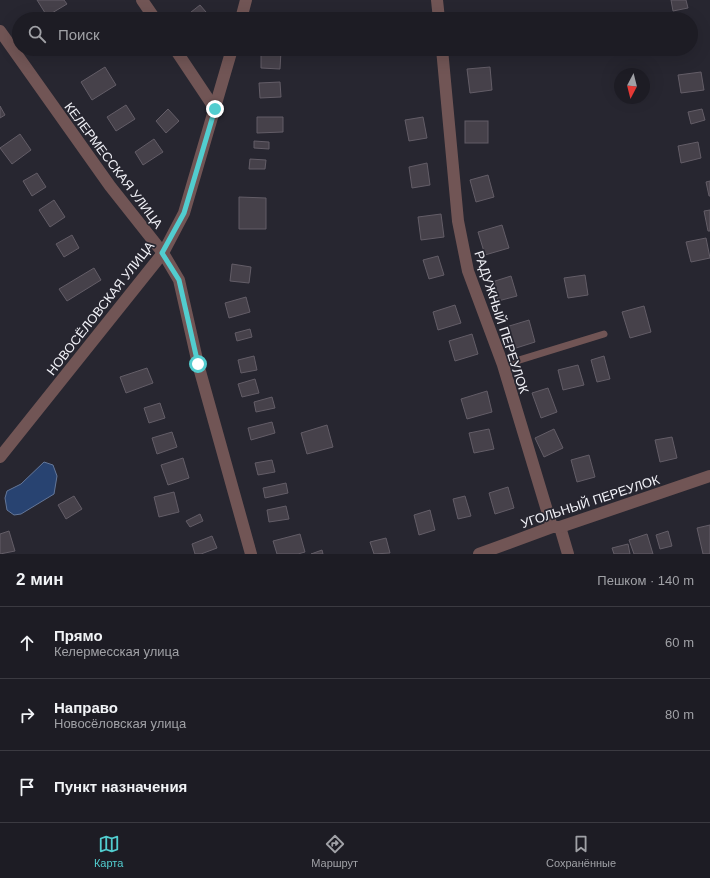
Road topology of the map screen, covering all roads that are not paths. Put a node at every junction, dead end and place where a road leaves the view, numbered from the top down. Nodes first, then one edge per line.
1 (142, 0) edge
2 (246, 0) edge
3 (437, 0) edge
4 (150, 12) edge
5 (243, 12) edge
6 (438, 12) edge
7 (0, 31) edge
8 (12, 48) edge
9 (18, 56) edge
10 (180, 56) edge
11 (230, 56) edge
12 (443, 56) edge
13 (215, 109) junction
14 (162, 253) junction
15 (604, 334) dead end
16 (503, 365) junction
17 (0, 457) edge
18 (710, 476) edge
19 (556, 527) junction
20 (251, 554) edge
21 (479, 554) edge
22 (568, 554) edge

1 - 4 street
2 - 5 street
3 - 6 street
7 - 8 street, КЕЛЕРМЕССКАЯ УЛИЦА
9 - 14 street, КЕЛЕРМЕССКАЯ УЛИЦА
10 - 13 street
11 - 13 street, НОВОСЁЛОВСКАЯ УЛИЦА
12 - 16 street, РАДУЖНЫЙ ПЕРЕУЛОК
13 - 14 street, НОВОСЁЛОВСКАЯ УЛИЦА
14 - 17 street, НОВОСЁЛОВСКАЯ УЛИЦА
14 - 20 street, КЕЛЕРМЕССКАЯ УЛИЦА
15 - 16 lane
16 - 19 street, РАДУЖНЫЙ ПЕРЕУЛОК
18 - 19 street, УГОЛЬНЫЙ ПЕРЕУЛОК
19 - 21 street, УГОЛЬНЫЙ ПЕРЕУЛОК
19 - 22 street, РАДУЖНЫЙ ПЕРЕУЛОК

